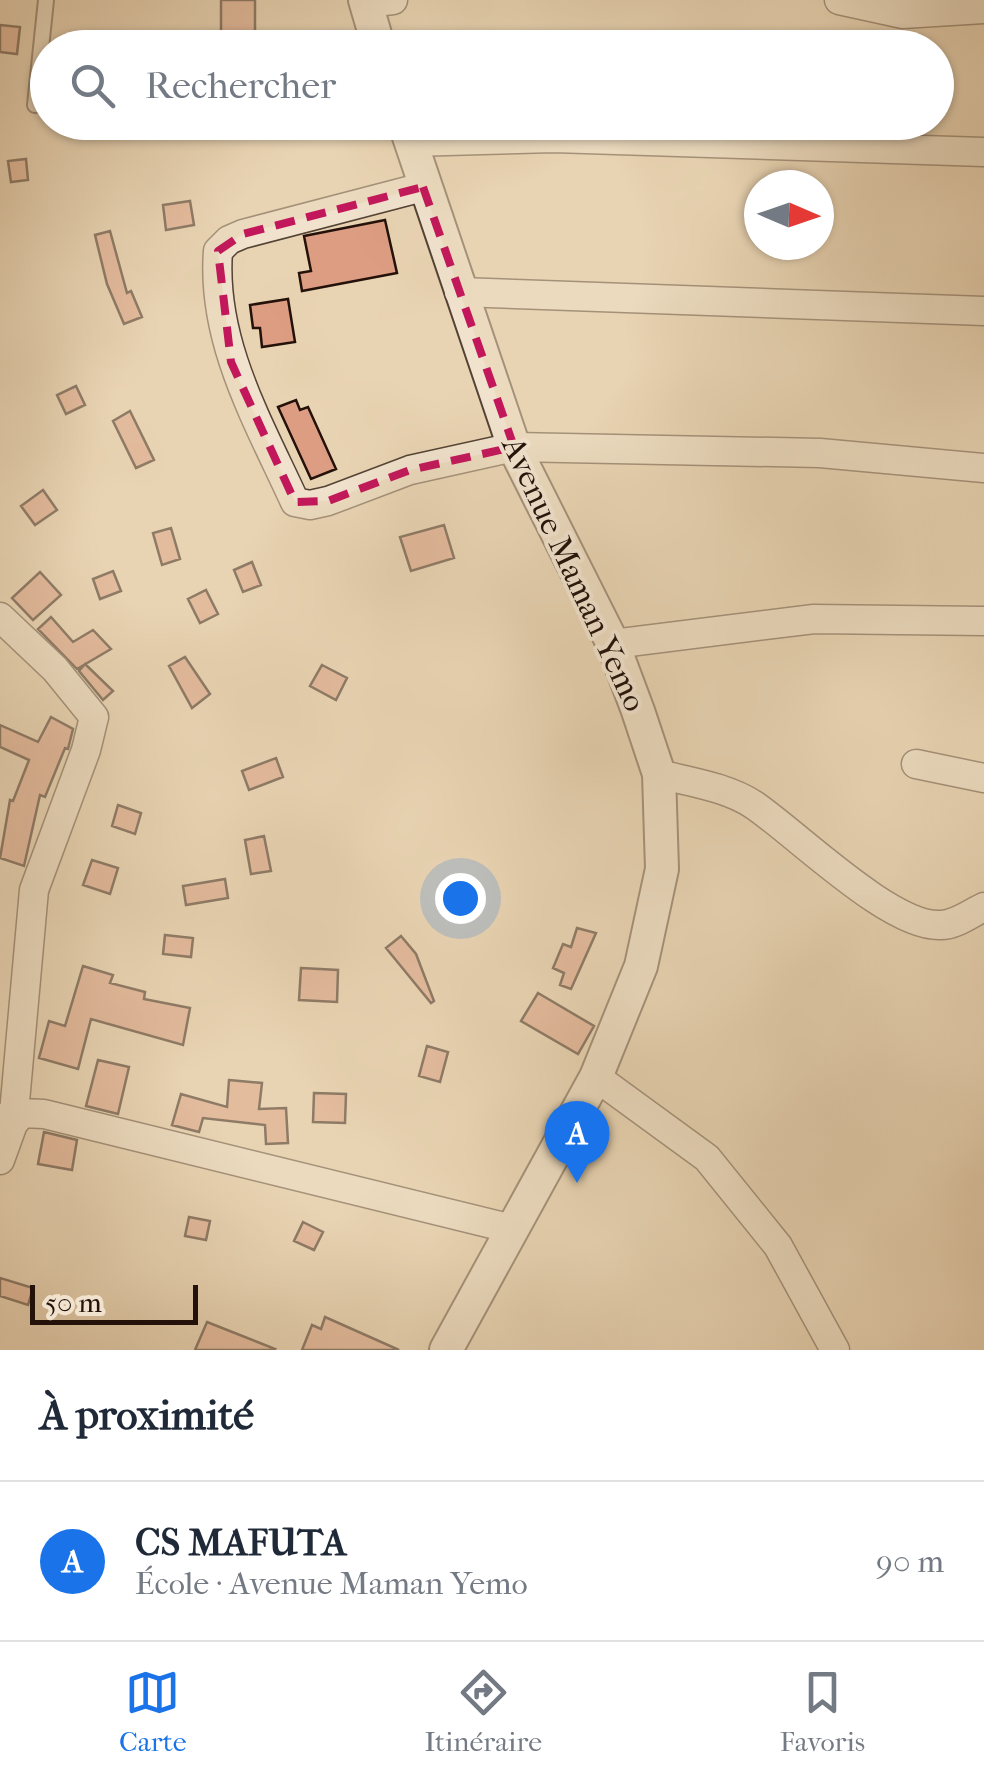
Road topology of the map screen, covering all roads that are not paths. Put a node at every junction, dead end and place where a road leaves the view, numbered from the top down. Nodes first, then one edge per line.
1 (46, 0) edge
2 (839, 0) edge
3 (375, 1) edge
4 (984, 9) edge
5 (43, 30) edge
6 (378, 30) edge
7 (409, 140) edge
8 (615, 140) edge
9 (984, 152) edge
10 (423, 187) junction
11 (459, 292) junction
12 (984, 311) edge
13 (514, 447) junction
14 (984, 468) edge
15 (0, 617) edge
16 (984, 621) edge
17 (613, 644) junction
18 (916, 764) dead end
19 (659, 774) junction
20 (984, 778) edge
21 (984, 907) edge
22 (596, 1077) junction
23 (6, 1121) edge
24 (0, 1160) edge
25 (512, 1229) junction
26 (446, 1350) edge
27 (836, 1350) edge

1 - 5 lane
2 - 4 street
3 - 6 street
7 - 10 street, Avenue Maman Yemo
8 - 9 street
10 - 11 street, Avenue Maman Yemo
10 - 13 street
11 - 12 street
11 - 13 street, Avenue Maman Yemo
13 - 14 street
13 - 17 street, Avenue Maman Yemo
15 - 23 street
16 - 17 street
17 - 19 street, Avenue Maman Yemo
18 - 20 street
19 - 21 street
19 - 22 street, Avenue Maman Yemo
22 - 25 street, Avenue Maman Yemo
22 - 27 street
23 - 24 street
23 - 25 street
25 - 26 street, Avenue Maman Yemo

